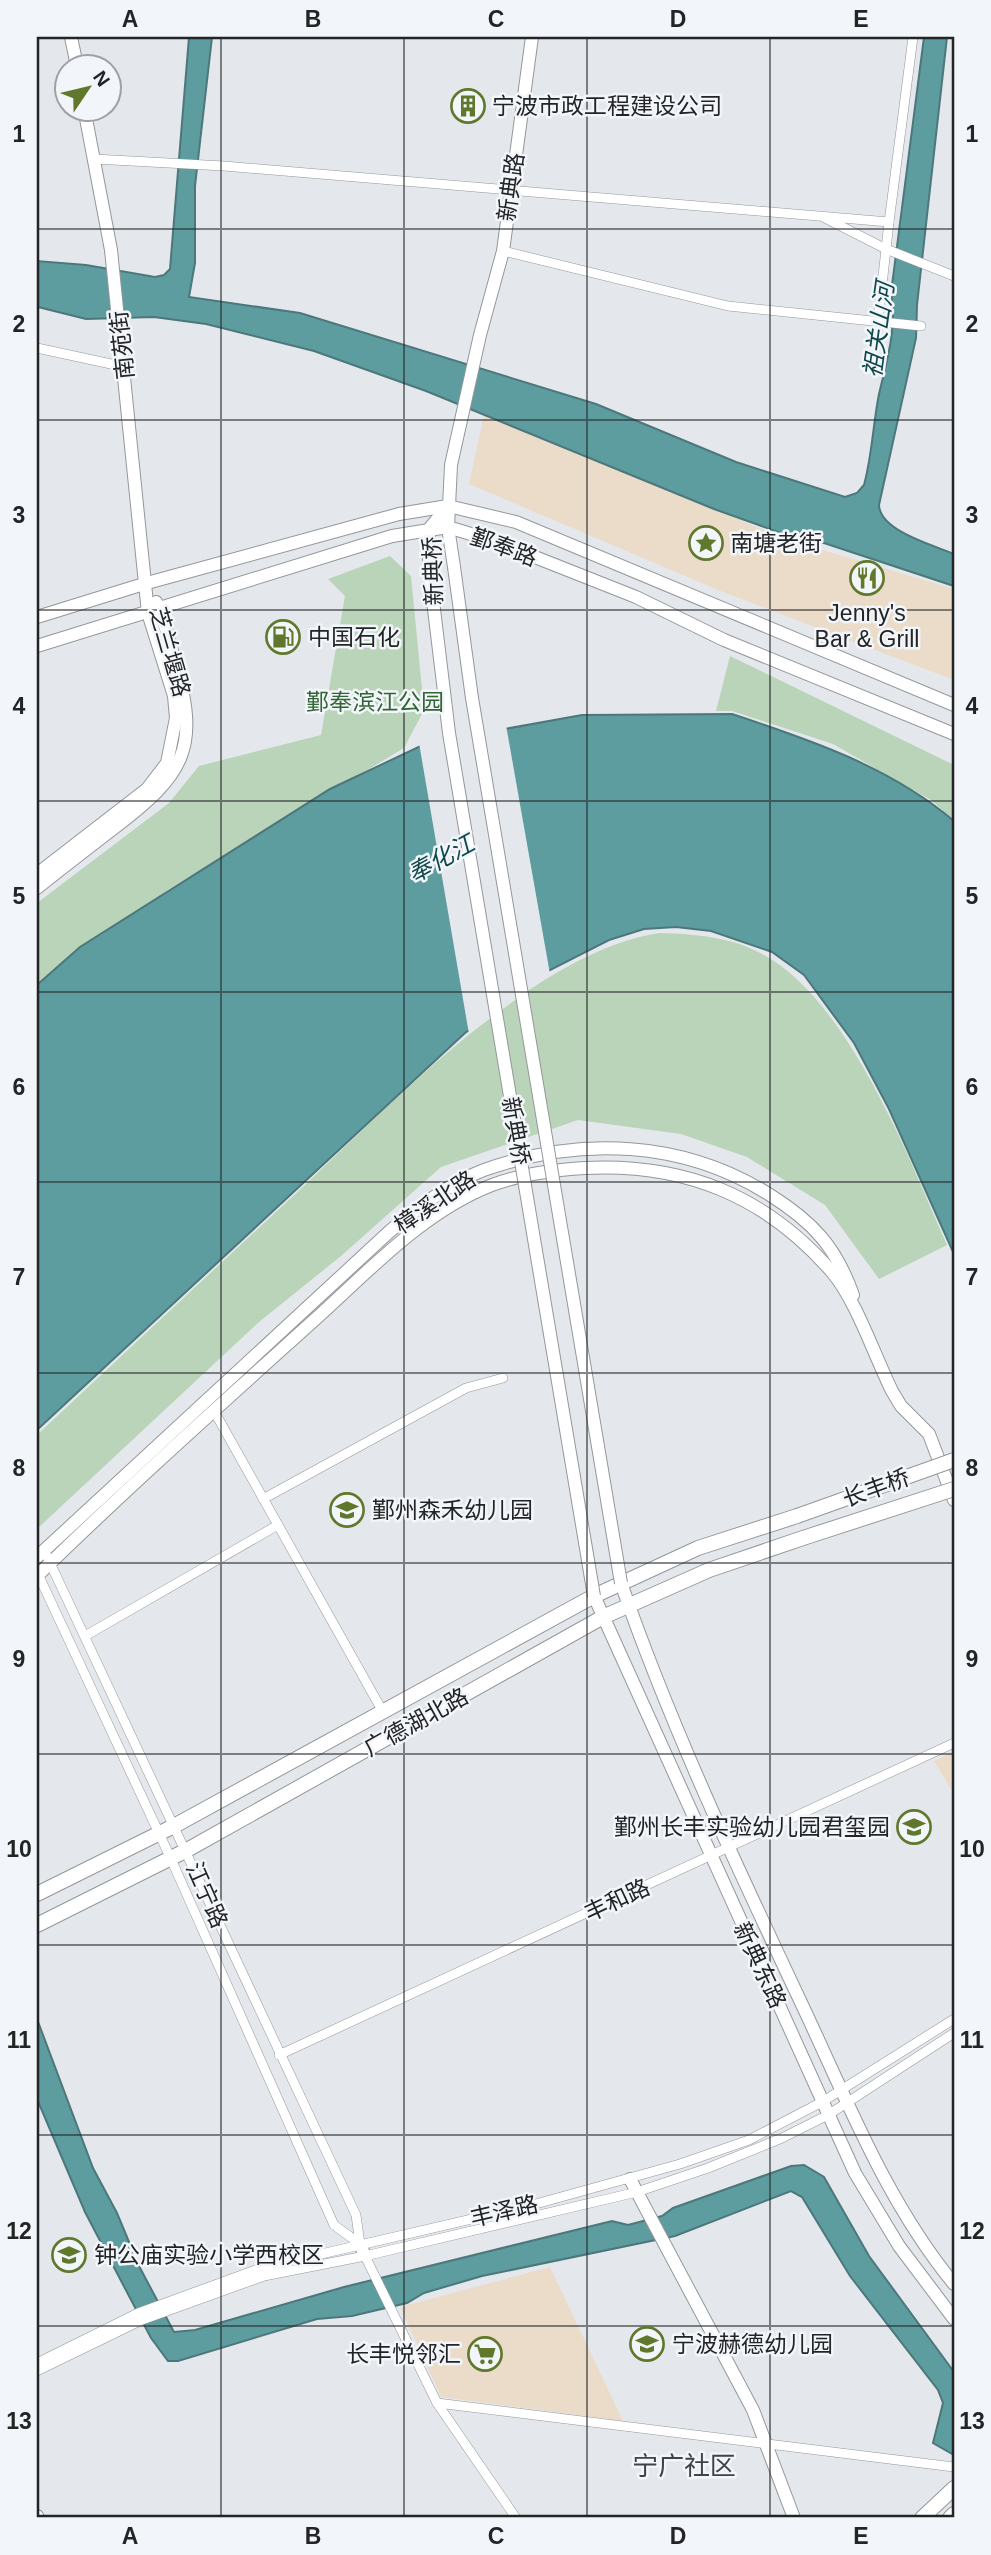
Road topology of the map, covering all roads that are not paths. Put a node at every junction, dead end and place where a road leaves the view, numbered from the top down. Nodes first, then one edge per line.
1 (532, 37) edge
2 (913, 37) edge
3 (87, 122) edge
4 (94, 159) junction
5 (510, 190) junction
6 (822, 216) junction
7 (889, 222) junction
8 (503, 251) junction
9 (890, 251) junction
10 (954, 276) edge
11 (878, 321) junction
12 (921, 326) dead end
13 (37, 348) edge
14 (125, 366) junction
15 (448, 506) junction
16 (448, 527) junction
17 (429, 529) junction
18 (147, 583) junction
19 (154, 611) junction
20 (37, 617) edge
21 (37, 646) edge
22 (954, 705) edge
23 (954, 734) edge
24 (37, 874) edge
25 (37, 888) edge
26 (866, 1336) junction
27 (503, 1378) dead end
28 (214, 1411) junction
29 (954, 1460) edge
30 (954, 1489) edge
31 (263, 1499) junction
32 (954, 1500) edge
33 (797, 1516) joint
34 (278, 1525) junction
35 (803, 1538) joint
36 (40, 1554) edge
37 (50, 1563) junction
38 (37, 1574) edge
39 (621, 1583) junction
40 (594, 1596) junction
41 (628, 1605) junction
42 (603, 1616) junction
43 (85, 1636) junction
44 (383, 1713) junction
45 (954, 1743) edge
46 (174, 1826) junction
47 (159, 1834) junction
48 (729, 1849) junction
49 (187, 1850) junction
50 (710, 1857) junction
51 (171, 1859) junction
52 (37, 1894) edge
53 (37, 1925) edge
54 (954, 2019) edge
55 (954, 2033) edge
56 (279, 2055) junction
57 (842, 2090) junction
58 (822, 2102) junction
59 (849, 2104) junction
60 (828, 2115) junction
61 (630, 2179) junction
62 (637, 2192) junction
63 (362, 2249) junction
64 (954, 2284) edge
65 (140, 2317) junction
66 (954, 2319) edge
67 (37, 2363) edge
68 (37, 2371) edge
69 (437, 2403) junction
70 (765, 2442) junction
71 (954, 2467) edge
72 (954, 2488) edge
73 (954, 2514) edge
74 (516, 2518) edge
75 (794, 2518) edge
76 (922, 2518) edge
77 (950, 2518) edge

1 - 5 main road, 新典路
2 - 7 street
3 - 4 main road, 南苑街
4 - 5 street
4 - 14 main road, 南苑街
5 - 6 street
5 - 8 main road, 新典路
6 - 7 street
6 - 9 street
7 - 9 street
8 - 11 street
8 - 15 main road, 新典路
9 - 10 street
9 - 11 street
11 - 12 street
13 - 14 street
14 - 18 main road, 南苑街
15 - 16 main road, 新典桥
15 - 17 main road, 新典桥
15 - 18 main road, 鄞奉路
15 - 22 main road, 鄞奉路
16 - 17 main road, 鄞奉路
16 - 23 main road, 鄞奉路
16 - 39 main road, 新典桥, bridge
17 - 19 main road, 鄞奉路
17 - 40 main road, 新典桥, bridge
18 - 19 main road, 芝兰堰路
18 - 20 main road, 鄞奉路
19 - 21 main road, 鄞奉路
19 - 24 main road, 芝兰堰路
19 - 25 main road, 芝兰堰路
26 - 28 main road, 樟溪北路
26 - 32 main road, 樟溪北路
26 - 36 main road, 樟溪北路
27 - 31 street
28 - 31 street
28 - 37 main road, 樟溪北路
29 - 33 main road, 长丰桥, bridge
30 - 35 main road, 长丰桥, bridge
31 - 34 street
33 - 39 main road, 广德湖北路
34 - 43 street
34 - 44 street
35 - 41 main road, 广德湖北路
36 - 37 street, 江宁路
37 - 38 main road, 樟溪北路
37 - 43 street, 江宁路
38 - 47 street, 江宁路
39 - 40 main road, 广德湖北路
39 - 41 main road, 新典东路
40 - 42 main road, 新典东路
40 - 44 main road, 广德湖北路
41 - 42 main road, 广德湖北路
41 - 48 main road, 新典东路
42 - 49 main road, 广德湖北路
42 - 50 main road, 新典东路
43 - 46 street, 江宁路
44 - 46 main road, 广德湖北路
45 - 48 street, 丰和路
46 - 47 main road, 广德湖北路
46 - 49 street, 江宁路
47 - 51 street, 江宁路
47 - 52 main road, 广德湖北路
48 - 50 street, 丰和路
48 - 57 main road, 新典东路
49 - 51 main road, 广德湖北路
49 - 56 street, 江宁路
50 - 56 street, 丰和路
50 - 58 main road, 新典东路
51 - 53 main road, 广德湖北路
51 - 63 street, 江宁路
54 - 57 street, 丰泽路
55 - 59 street, 丰泽路
56 - 63 street, 江宁路
57 - 58 street, 丰泽路
57 - 59 main road, 新典东路
58 - 60 main road, 新典东路
58 - 61 street, 丰泽路
59 - 60 street, 丰泽路
59 - 64 main road, 新典东路
60 - 62 street, 丰泽路
60 - 66 main road, 新典东路
61 - 62 main road
61 - 63 street, 丰泽路
62 - 63 street, 丰泽路
62 - 70 main road
63 - 65 street, 丰泽路
63 - 65 street, 丰泽路
63 - 69 street
65 - 67 street, 丰泽路
65 - 68 street, 丰泽路
69 - 70 street
69 - 74 street
70 - 71 street
70 - 75 main road
72 - 76 main road
73 - 77 main road

